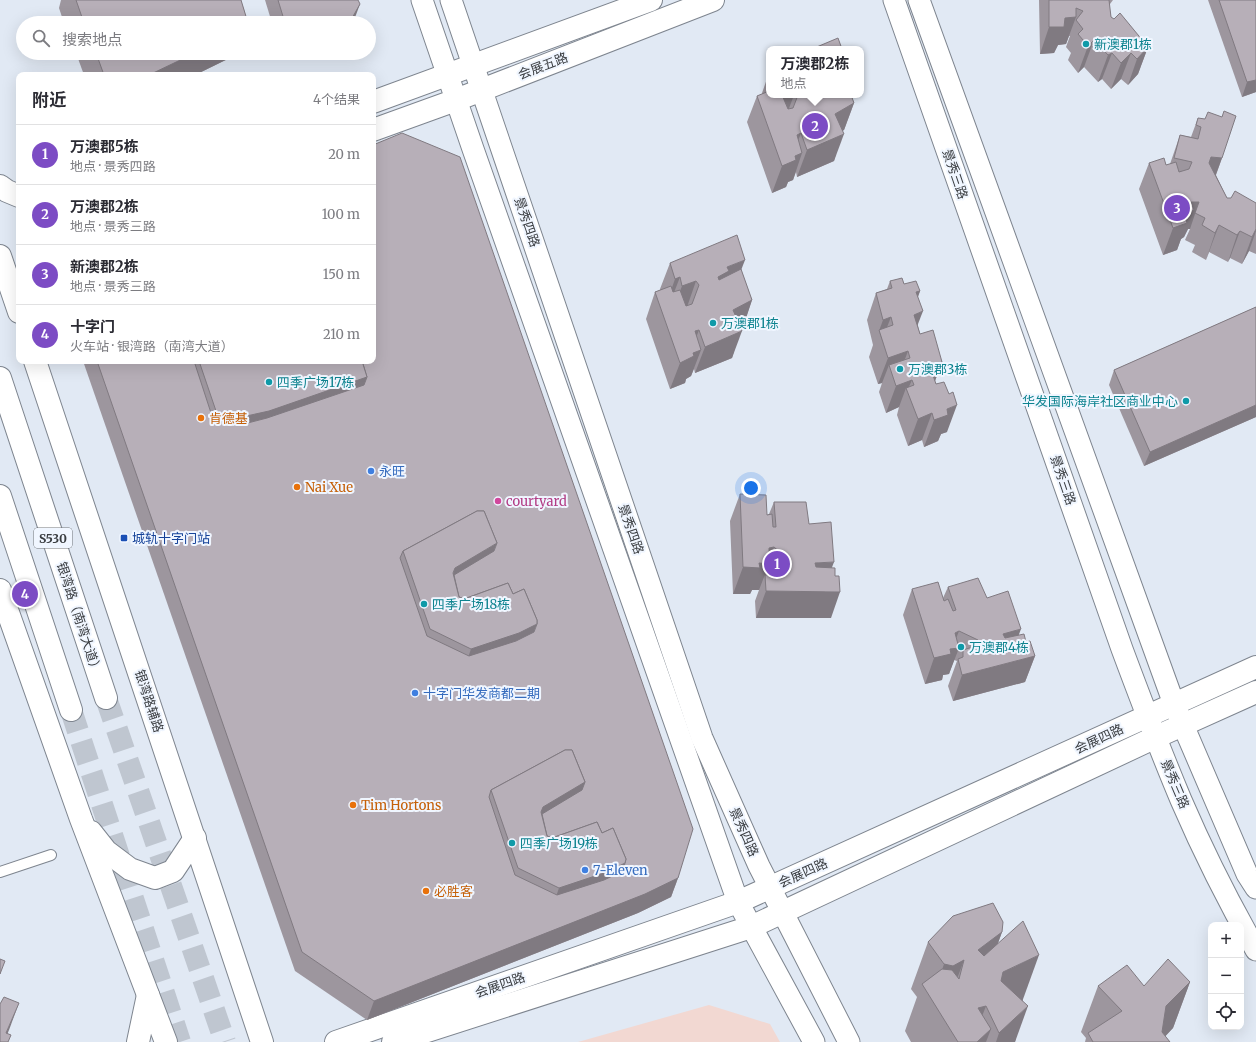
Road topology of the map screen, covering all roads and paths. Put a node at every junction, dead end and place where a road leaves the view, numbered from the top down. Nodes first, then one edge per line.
1 (422, 0) edge
2 (451, 0) edge
3 (651, 0) edge
4 (713, 0) edge
5 (894, 0) edge
6 (919, 0) edge
7 (473, 65) junction
8 (447, 75) junction
9 (482, 90) junction
10 (456, 100) junction
11 (376, 101) edge
12 (376, 129) edge
13 (0, 186) edge
14 (16, 195) edge
15 (0, 256) edge
16 (16, 303) edge
17 (36, 364) edge
18 (0, 378) edge
19 (0, 496) edge
20 (0, 590) edge
21 (1256, 667) edge
22 (1256, 692) edge
23 (106, 698) tunnel mouth
24 (1174, 704) junction
25 (72, 710) tunnel mouth
26 (1148, 716) junction
27 (1183, 724) junction
28 (1156, 737) junction
29 (80, 819) junction
30 (195, 838) junction
31 (51, 855) dead end
32 (0, 872) edge
33 (770, 888) junction
34 (1256, 888) edge
35 (738, 902) junction
36 (783, 912) junction
37 (751, 927) junction
38 (1256, 950) edge
39 (148, 995) junction
40 (138, 1042) edge
41 (166, 1042) edge
42 (262, 1042) edge
43 (336, 1042) edge
44 (393, 1042) edge
45 (814, 1042) edge
46 (849, 1042) edge

1 - 8 street, 景秀四路
2 - 7 street, 景秀四路
3 - 7 main road, 会展五路
4 - 9 main road, 会展五路
5 - 26 street, 景秀三路
6 - 24 street, 景秀三路
7 - 8 main road, 会展五路
7 - 9 street, 景秀四路
8 - 10 street, 景秀四路
8 - 11 main road, 会展五路
9 - 10 main road, 会展五路
9 - 33 street, 景秀四路
10 - 12 main road, 会展五路
10 - 35 street, 景秀四路
13 - 14 main road
15 - 16 main road
17 - 30 main road, 银湾路辅路
18 - 23 main road, 银湾路（南湾大道） / S530
19 - 25 main road, S530
20 - 29 main road
21 - 24 main road, 会展四路
22 - 27 main road, 会展四路
24 - 26 main road, 会展四路
24 - 27 street, 景秀三路
26 - 28 street, 景秀三路
26 - 33 main road, 会展四路
27 - 28 main road, 会展四路
27 - 34 street, 景秀三路
28 - 36 main road, 会展四路
28 - 38 street, 景秀三路
29 - 30 main road
29 - 39 main road
30 - 42 main road, 银湾路辅路
31 - 32 lane
33 - 35 main road, 会展四路
33 - 36 street, 景秀四路
35 - 37 street, 景秀四路
35 - 43 main road, 会展四路
36 - 37 main road, 会展四路
36 - 46 street, 景秀四路
37 - 44 main road, 会展四路
37 - 45 street, 景秀四路
39 - 40 main road
39 - 41 main road

